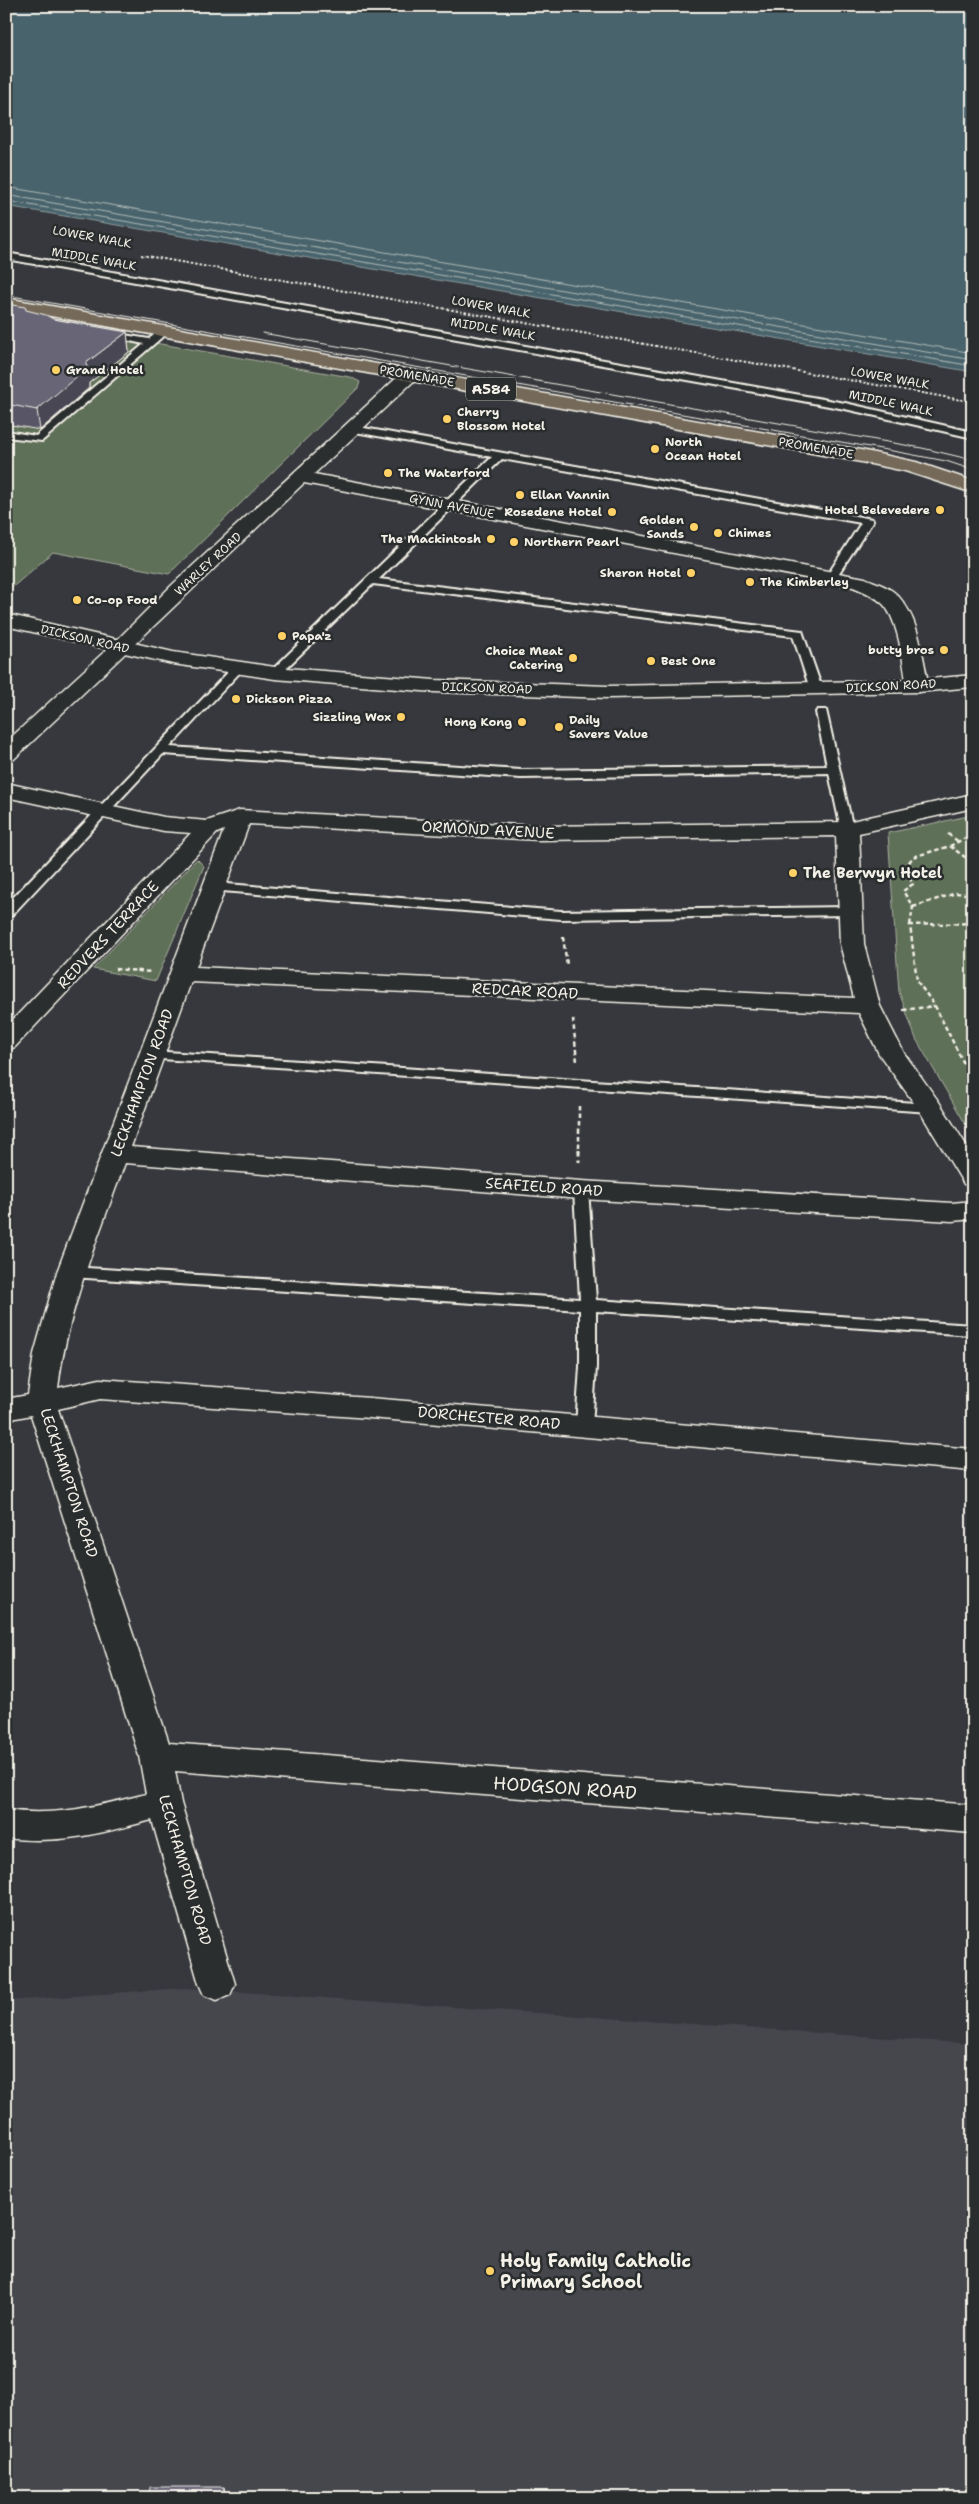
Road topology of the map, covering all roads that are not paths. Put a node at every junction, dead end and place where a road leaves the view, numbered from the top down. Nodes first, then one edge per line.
1 (6, 256) edge
2 (6, 303) edge
3 (164, 331) junction
4 (102, 333) edge
5 (150, 342) junction
6 (410, 375) junction
7 (353, 429) junction
8 (6, 434) edge
9 (973, 435) edge
10 (500, 456) junction
11 (303, 477) junction
12 (973, 486) edge
13 (450, 505) junction
14 (832, 576) junction
15 (371, 581) junction
16 (9, 624) edge
17 (121, 647) junction
18 (238, 668) junction
19 (275, 674) junction
20 (973, 681) edge
21 (918, 686) junction
22 (816, 689) junction
23 (822, 712) dead end
24 (160, 750) junction
25 (6, 754) edge
26 (834, 770) junction
27 (6, 790) edge
28 (973, 801) edge
29 (104, 812) junction
30 (240, 817) junction
31 (209, 828) junction
32 (847, 829) junction
33 (214, 888) junction
34 (849, 911) junction
35 (6, 913) edge
36 (182, 974) junction
37 (868, 1006) junction
38 (6, 1042) edge
39 (152, 1055) junction
40 (930, 1108) junction
41 (116, 1154) junction
42 (973, 1178) edge
43 (581, 1190) junction
44 (973, 1210) edge
45 (71, 1272) junction
46 (588, 1306) junction
47 (973, 1330) edge
48 (42, 1403) junction
49 (6, 1410) edge
50 (584, 1426) junction
51 (973, 1460) edge
52 (156, 1756) junction
53 (164, 1803) junction
54 (973, 1819) edge
55 (6, 1824) edge
56 (217, 1984) dead end

1 - 9 lane, MIDDLE WALK
2 - 3 main road, PROMENADE / A584
3 - 5 lane
3 - 6 main road, PROMENADE / A584
4 - 5 lane
5 - 8 lane
6 - 7 street, WARLEY ROAD
6 - 12 main road, PROMENADE / A584
7 - 10 lane
7 - 11 street, WARLEY ROAD
10 - 13 lane
10 - 14 lane
11 - 13 street, GYNN AVENUE
11 - 17 street, WARLEY ROAD
13 - 14 street, GYNN AVENUE
13 - 15 lane
14 - 21 street, GYNN AVENUE
15 - 19 lane
15 - 22 lane
16 - 17 street, DICKSON ROAD
17 - 18 street, DICKSON ROAD
17 - 25 street, WARLEY ROAD
18 - 19 street, DICKSON ROAD
18 - 24 lane
19 - 22 street, DICKSON ROAD
20 - 21 street, DICKSON ROAD
21 - 22 street, DICKSON ROAD
23 - 26 lane
24 - 26 lane
24 - 29 lane
26 - 32 lane
27 - 29 street, ORMOND AVENUE
28 - 32 street, ORMOND AVENUE
29 - 31 street, ORMOND AVENUE
29 - 35 lane
30 - 31 street, ORMOND AVENUE
30 - 32 street, ORMOND AVENUE
30 - 33 street, LECKHAMPTON ROAD
31 - 38 street, REDVERS TERRACE
32 - 34 street
33 - 34 lane
33 - 36 street, LECKHAMPTON ROAD
34 - 37 street
36 - 37 street, REDCAR ROAD
36 - 39 street, LECKHAMPTON ROAD
37 - 40 street
39 - 40 lane
39 - 41 street, LECKHAMPTON ROAD
40 - 42 street
41 - 43 street, SEAFIELD ROAD
41 - 45 street, LECKHAMPTON ROAD
43 - 44 street, SEAFIELD ROAD
43 - 46 lane
45 - 46 lane
45 - 48 street, LECKHAMPTON ROAD
46 - 47 lane
46 - 50 lane
48 - 49 street, DORCHESTER ROAD
48 - 50 street, DORCHESTER ROAD
48 - 52 street, LECKHAMPTON ROAD
50 - 51 street, DORCHESTER ROAD
52 - 53 street, LECKHAMPTON ROAD
52 - 54 street, HODGSON ROAD
53 - 55 street
53 - 56 street, LECKHAMPTON ROAD

